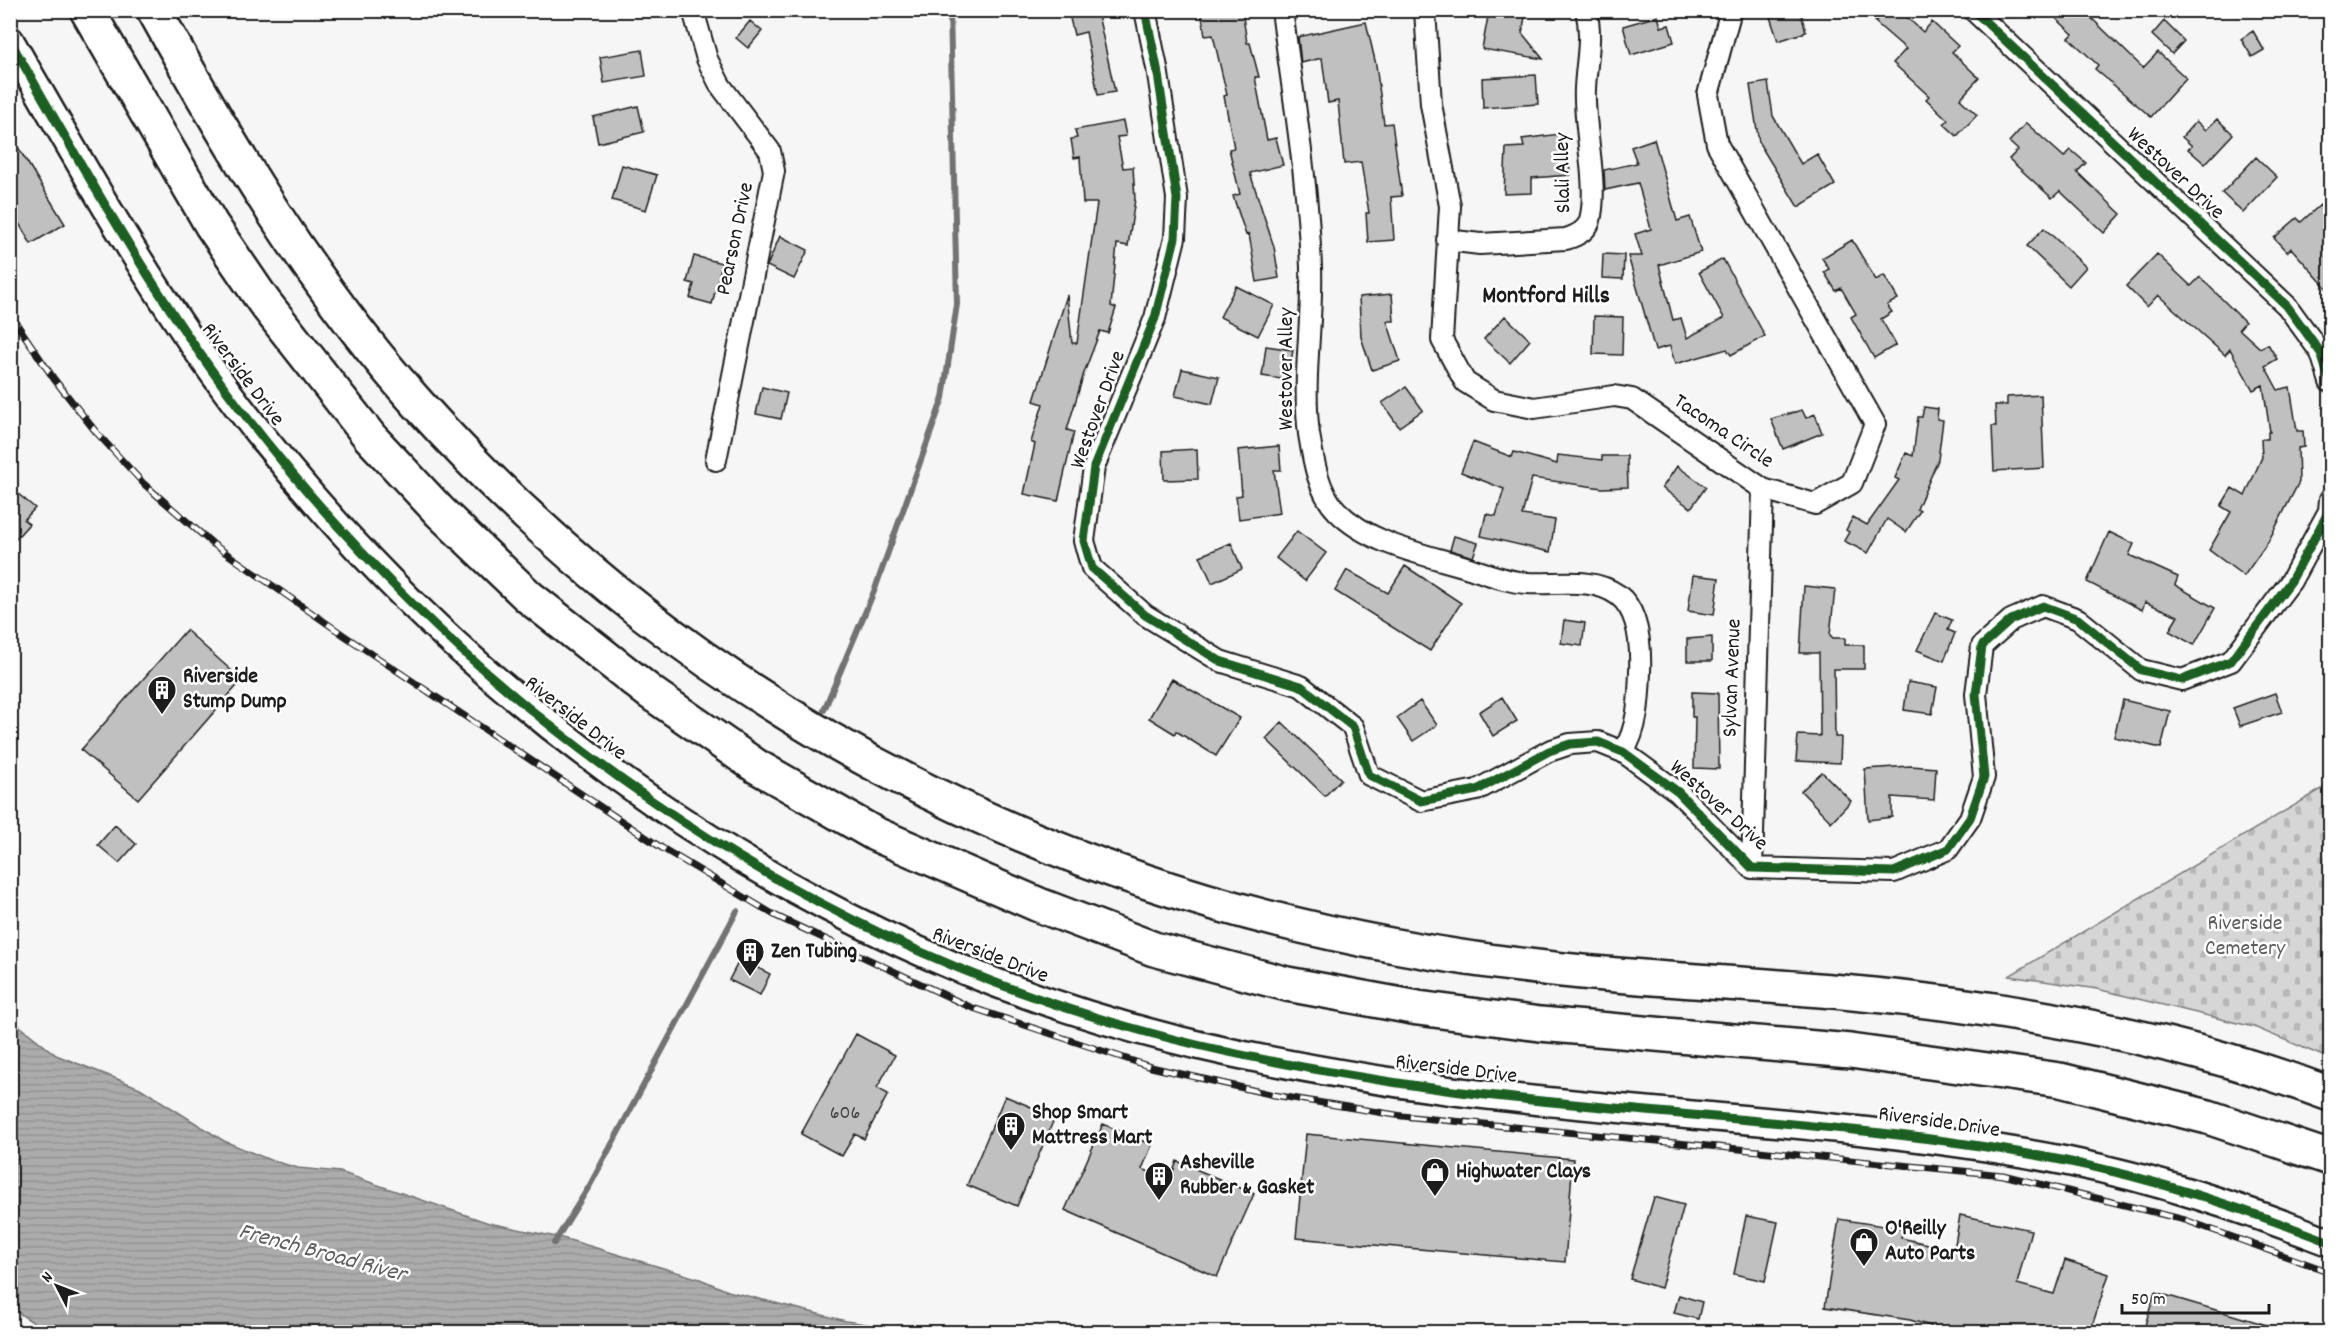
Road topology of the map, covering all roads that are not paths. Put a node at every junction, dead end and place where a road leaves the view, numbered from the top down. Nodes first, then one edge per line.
1 (87, 10) edge
2 (154, 10) edge
3 (693, 10) edge
4 (1145, 10) edge
5 (1282, 10) edge
6 (1425, 10) edge
7 (1586, 10) edge
8 (1731, 10) edge
9 (1973, 10) edge
10 (11, 44) edge
11 (1447, 240) junction
12 (2331, 382) edge
13 (716, 460) dead end
14 (1763, 489) junction
15 (2331, 499) edge
16 (1623, 752) junction
17 (1752, 868) junction
18 (2331, 1094) edge
19 (2331, 1158) edge
20 (2331, 1242) edge

1 - 19 highway
2 - 18 highway
3 - 13 street, Pearson Drive
4 - 16 street, Westover Drive
5 - 16 street, Westover Alley
6 - 11 street, Tacoma Circle
7 - 11 street, Slali Alley
8 - 14 street, Tacoma Circle
9 - 12 street, Westover Drive
10 - 20 main road, Riverside Drive
11 - 14 street, Tacoma Circle
14 - 17 street, Sylvan Avenue
15 - 17 street, Westover Drive
16 - 17 street, Westover Drive

